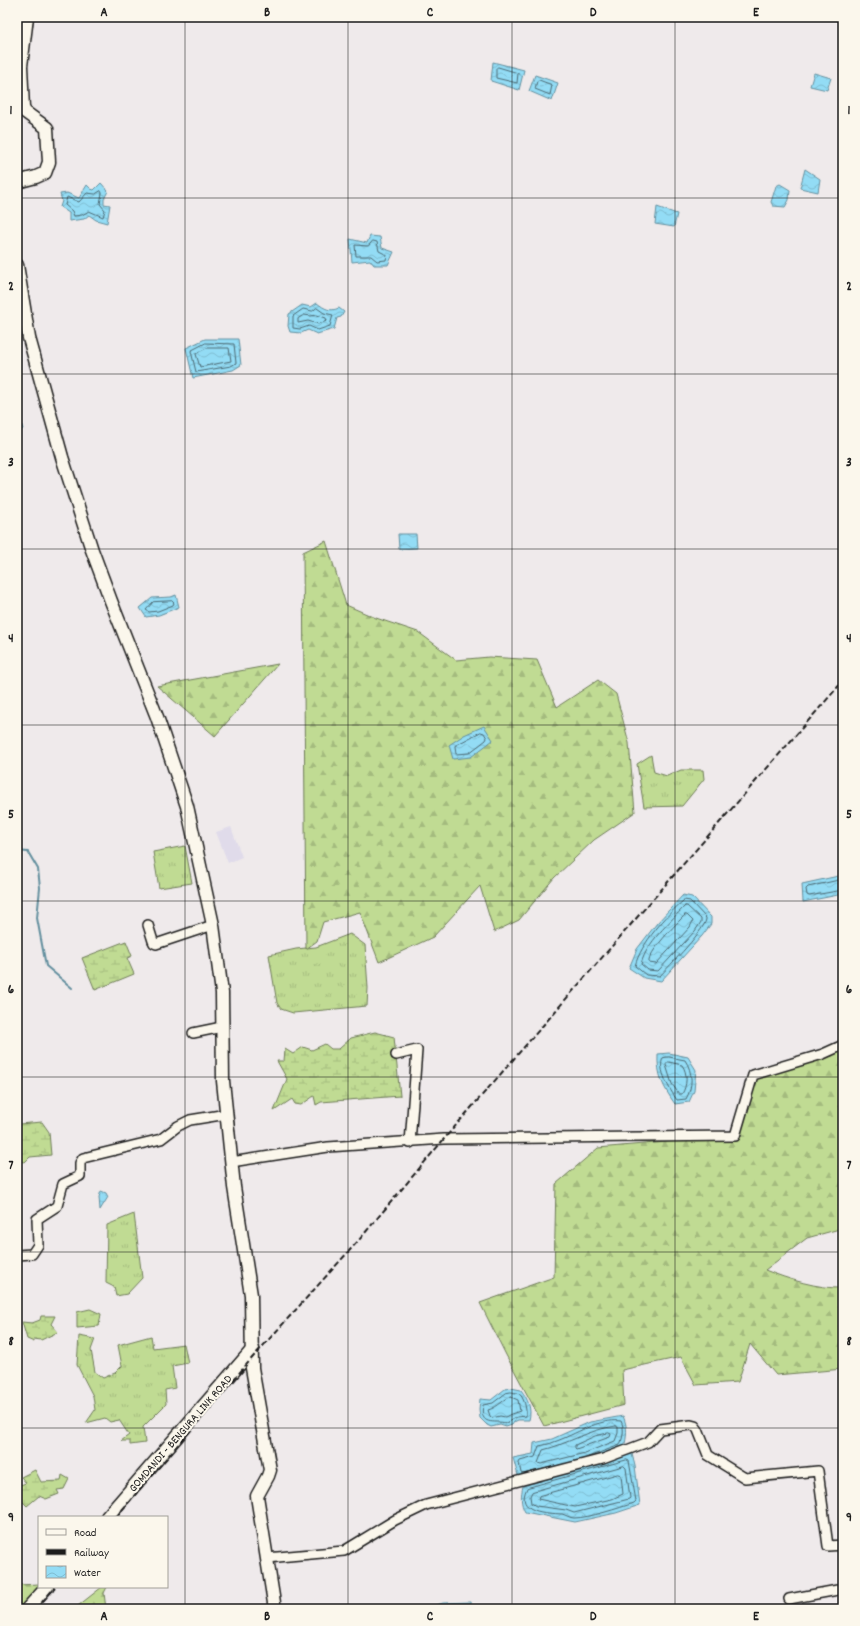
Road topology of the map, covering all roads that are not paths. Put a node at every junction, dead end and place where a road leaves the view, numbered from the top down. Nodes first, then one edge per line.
1 (27, 17) edge
2 (17, 182) edge
3 (17, 265) edge
4 (213, 924) junction
5 (148, 925) dead end
6 (222, 1028) junction
7 (193, 1033) dead end
8 (843, 1045) edge
9 (396, 1055) dead end
10 (226, 1114) junction
11 (410, 1143) junction
12 (231, 1162) junction
13 (17, 1255) edge
14 (253, 1349) junction
15 (108, 1516) edge
16 (843, 1545) edge
17 (267, 1558) junction
18 (46, 1588) edge
19 (843, 1589) edge
20 (789, 1599) dead end
21 (28, 1609) edge
22 (275, 1609) edge

1 - 2 main road
3 - 4 main road
4 - 5 street
4 - 6 main road
6 - 7 street
6 - 10 main road
8 - 11 street
9 - 11 street
10 - 12 main road
10 - 13 street
11 - 12 street
12 - 14 main road
14 - 15 main road, GOMDANDI - BENGURA LINK ROAD
14 - 17 main road
16 - 17 street
17 - 22 main road
18 - 21 main road
19 - 20 street

